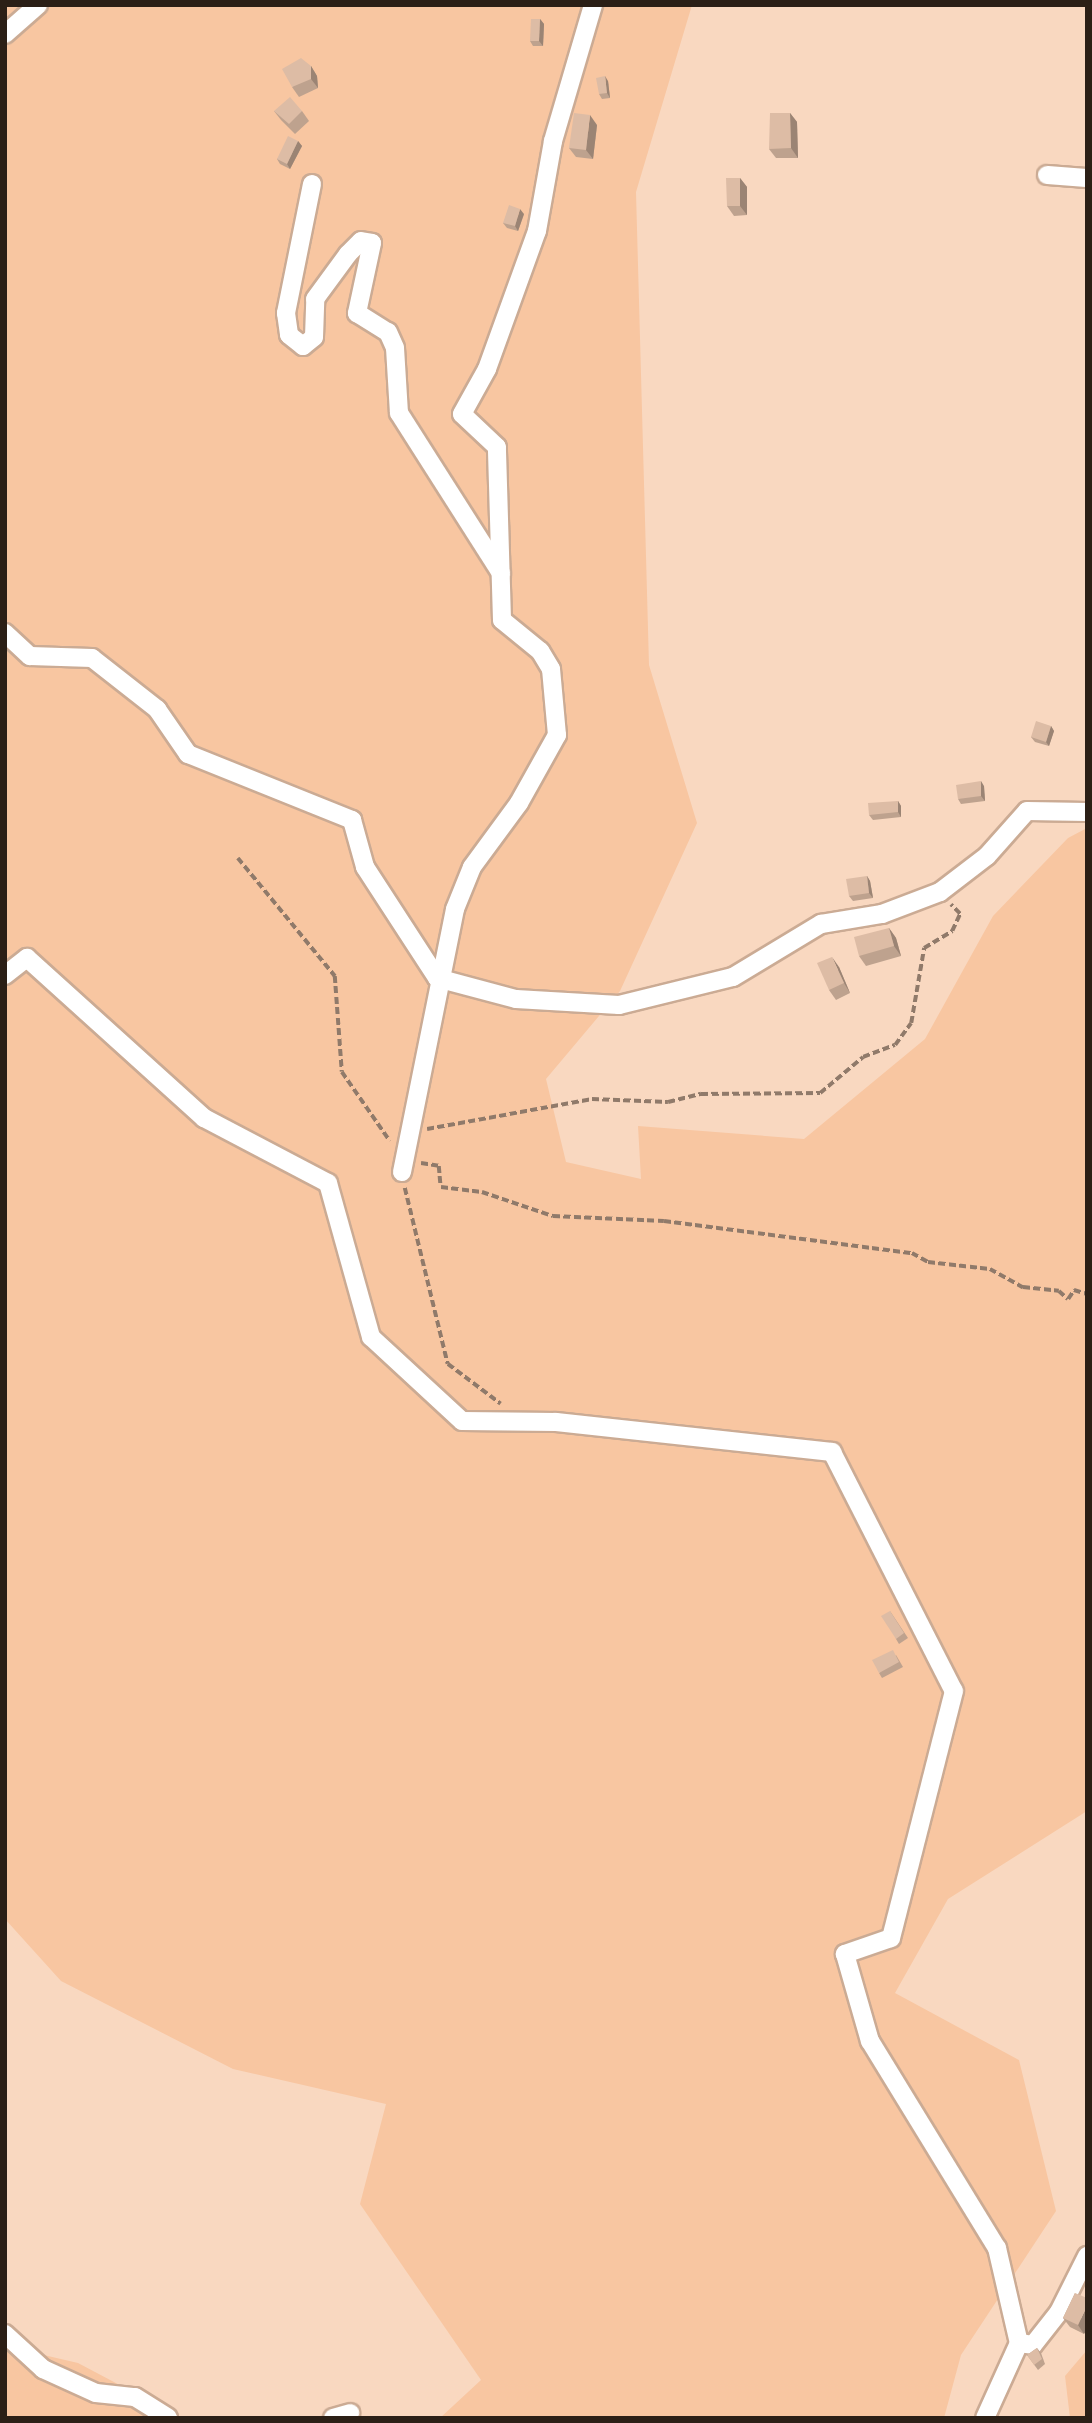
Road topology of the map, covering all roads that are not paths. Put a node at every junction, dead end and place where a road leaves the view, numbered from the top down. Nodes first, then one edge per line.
1 (38, 5) edge
2 (593, 5) edge
3 (5, 34) edge
4 (1047, 176) dead end
5 (1087, 178) edge
6 (312, 184) dead end
7 (501, 573) junction
8 (5, 633) edge
9 (1087, 812) edge
10 (5, 975) edge
11 (437, 978) junction
12 (401, 1172) road end
13 (1087, 2256) edge
14 (5, 2334) edge
15 (1019, 2343) junction
16 (168, 2418) edge
17 (985, 2418) edge

1 - 3 street
2 - 7 street
4 - 5 street
6 - 7 street
7 - 11 street
8 - 11 street
9 - 11 street
10 - 15 street
11 - 12 street
13 - 15 street
14 - 16 street
15 - 17 street

